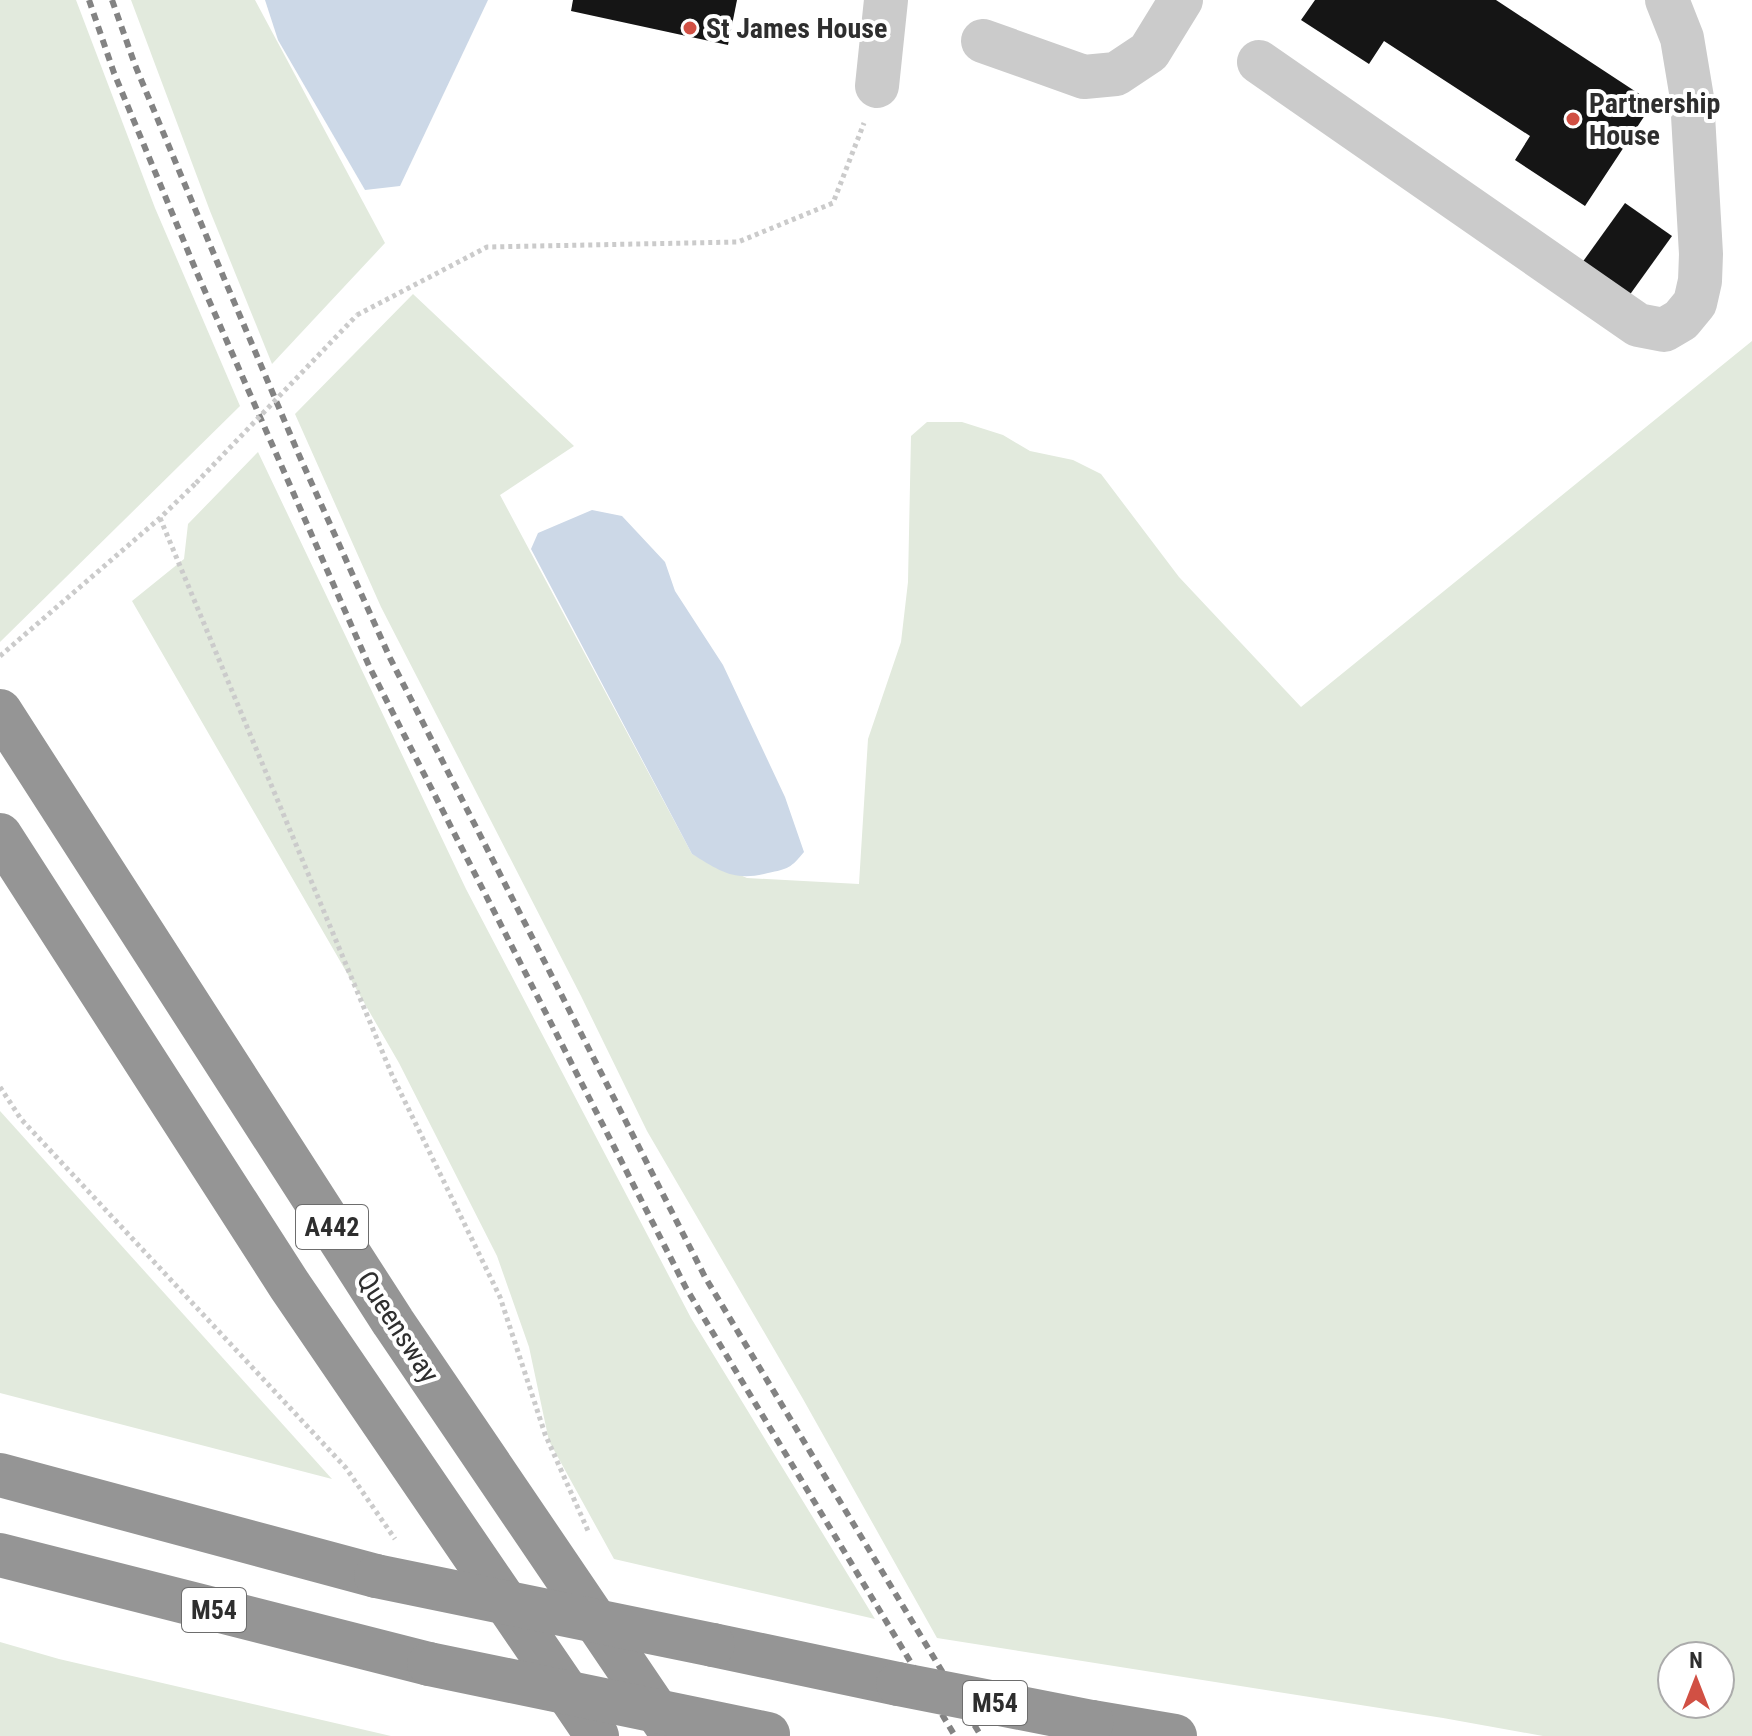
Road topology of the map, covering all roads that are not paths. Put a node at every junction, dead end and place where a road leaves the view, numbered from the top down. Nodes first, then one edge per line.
1 (886, 0) edge
2 (1181, 0) edge
3 (1667, 0) edge
4 (983, 41) dead end
5 (1259, 62) dead end
6 (877, 86) road end
7 (0, 711) edge
8 (0, 835) edge
9 (0, 1475) edge
10 (0, 1555) edge
11 (773, 1735) edge
12 (597, 1736) edge
13 (673, 1736) edge
14 (1175, 1736) edge

1 - 6 street
2 - 4 street
3 - 5 street
7 - 13 highway, Queensway / A442
8 - 12 highway, A442
9 - 14 highway, M54, bridge
10 - 11 highway, M54, bridge

